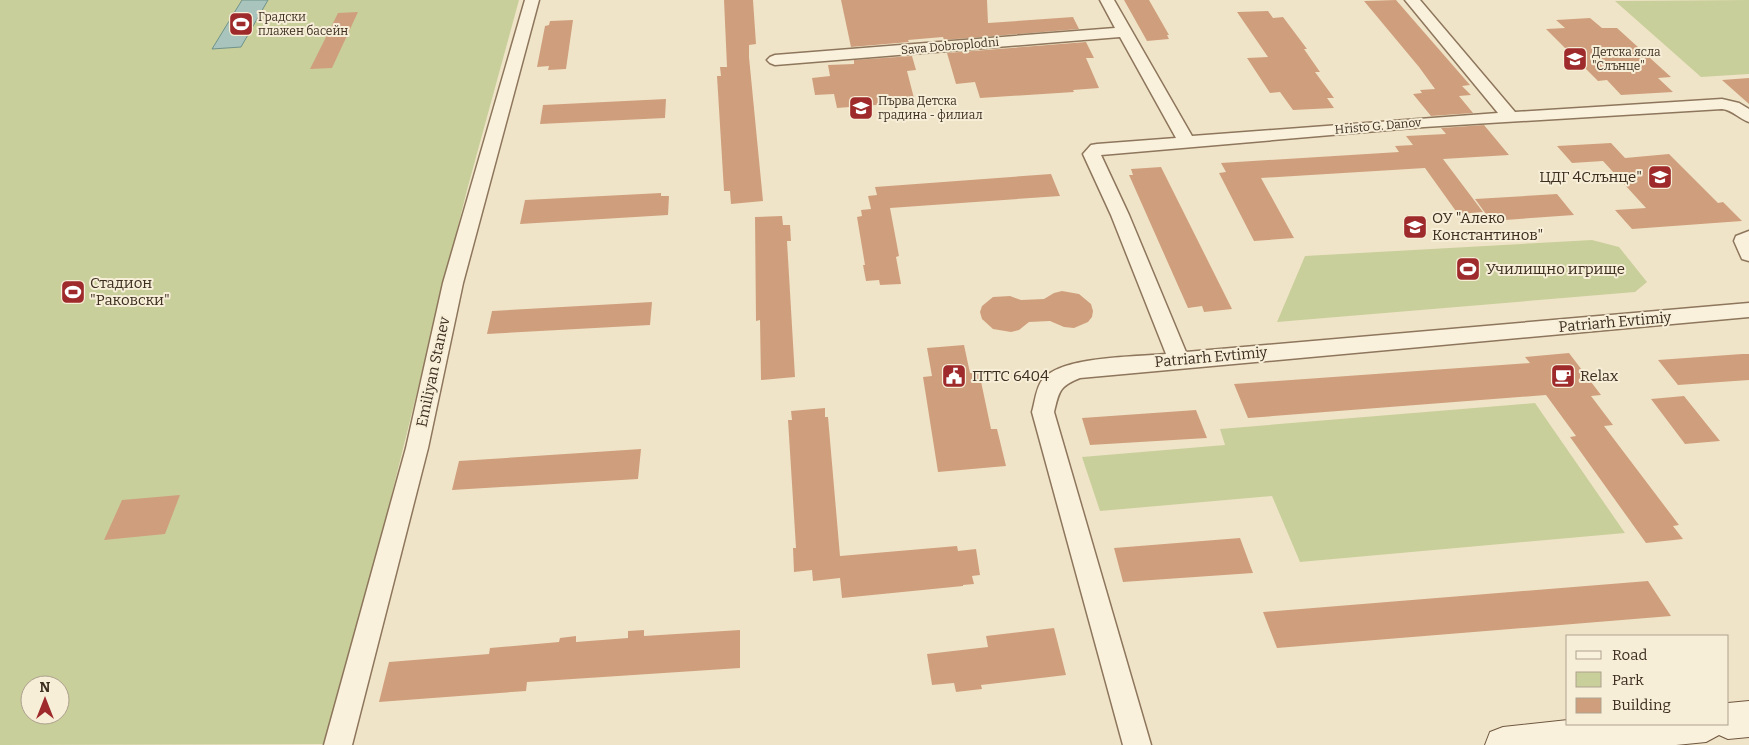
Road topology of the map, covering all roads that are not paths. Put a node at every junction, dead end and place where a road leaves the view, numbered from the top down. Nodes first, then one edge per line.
1 (532, 0) edge
2 (1107, 0) edge
3 (1412, 0) edge
4 (1124, 32) junction
5 (775, 60) dead end
6 (1511, 117) junction
7 (1749, 117) edge
8 (1187, 142) junction
9 (1749, 237) edge
10 (1749, 254) edge
11 (1749, 310) edge
12 (1179, 360) junction
13 (1749, 719) edge
14 (1729, 722) edge
15 (1696, 725) edge
16 (338, 745) edge
17 (1137, 745) edge
18 (1503, 745) edge

1 - 16 street, Emiliyan Stanev
2 - 4 street
3 - 6 street
4 - 5 street, Sava Dobroplodni
4 - 8 street
6 - 7 street, Hristo G. Danov
6 - 8 street, Hristo G. Danov
8 - 12 street, Hristo G. Danov
9 - 10 street
11 - 12 street, Patriarh Evtimiy
12 - 17 street, Patriarh Evtimiy
13 - 14 street
15 - 18 street

